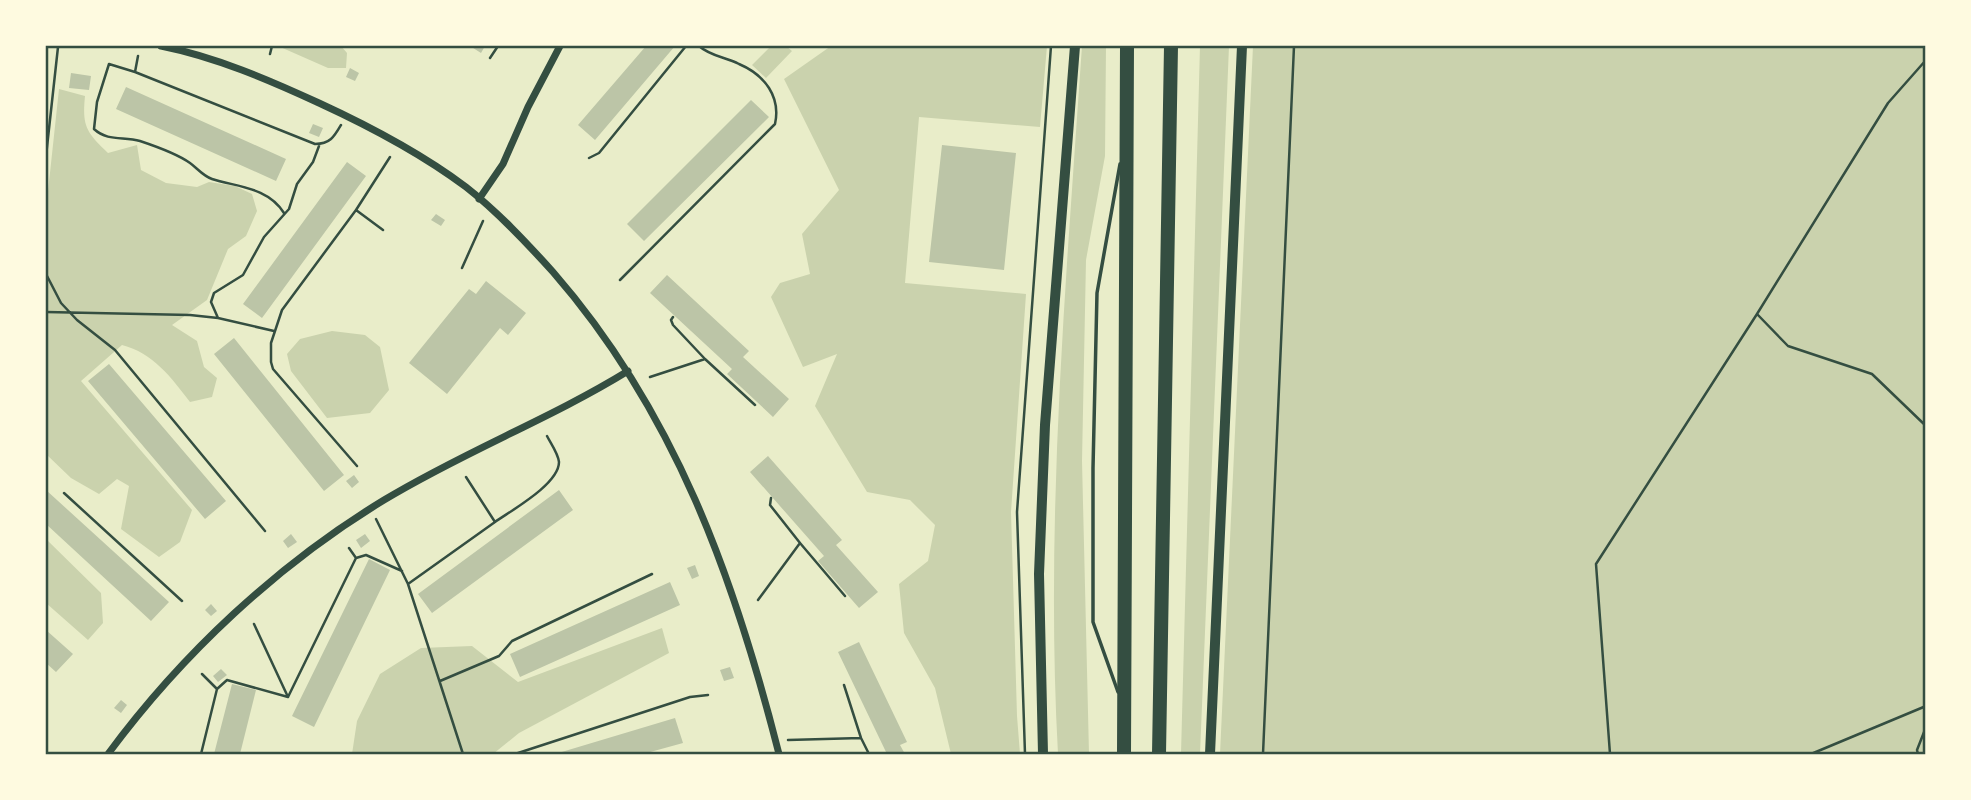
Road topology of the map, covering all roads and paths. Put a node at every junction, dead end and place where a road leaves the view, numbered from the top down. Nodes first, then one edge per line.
1 (161, 46) edge
2 (272, 46) edge
3 (498, 46) edge
4 (560, 46) edge
5 (685, 46) edge
6 (699, 46) edge
7 (1051, 46) edge
8 (1075, 46) edge
9 (1127, 46) edge
10 (1171, 46) edge
11 (1242, 46) edge
12 (1294, 46) edge
13 (58, 47) edge
14 (270, 54) dead end
15 (138, 56) dead end
16 (490, 58) dead end
17 (1926, 60) edge
18 (135, 72) junction
19 (346, 116) junction
20 (1126, 135) junction
21 (320, 144) junction
22 (46, 156) edge
23 (390, 157) dead end
24 (590, 158) dead end
25 (479, 198) junction
26 (356, 210) junction
27 (284, 213) junction
28 (483, 221) dead end
29 (383, 230) dead end
30 (462, 268) dead end
31 (46, 274) edge
32 (620, 279) dead end
33 (46, 312) edge
34 (70, 312) junction
35 (1757, 314) junction
36 (673, 317) dead end
37 (218, 318) junction
38 (274, 331) junction
39 (705, 359) junction
40 (628, 371) junction
41 (650, 377) dead end
42 (755, 405) dead end
43 (1926, 426) edge
44 (547, 436) dead end
45 (357, 466) dead end
46 (466, 477) dead end
47 (64, 493) dead end
48 (771, 498) dead end
49 (375, 517) dead end
50 (495, 522) junction
51 (265, 531) dead end
52 (800, 543) junction
53 (349, 548) dead end
54 (355, 558) junction
55 (402, 570) junction
56 (652, 574) dead end
57 (408, 584) junction
58 (845, 596) dead end
59 (758, 600) dead end
60 (182, 601) dead end
61 (254, 624) dead end
62 (202, 674) dead end
63 (440, 681) junction
64 (844, 685) dead end
65 (217, 690) junction
66 (708, 695) dead end
67 (288, 697) junction
68 (1926, 706) edge
69 (1124, 707) junction
70 (1926, 727) edge
71 (861, 738) junction
72 (788, 740) dead end
73 (108, 754) edge
74 (201, 754) edge
75 (463, 754) edge
76 (515, 754) edge
77 (779, 754) edge
78 (869, 754) edge
79 (1025, 754) edge
80 (1043, 754) edge
81 (1124, 754) edge
82 (1159, 754) edge
83 (1210, 754) edge
84 (1263, 754) edge
85 (1610, 754) edge
86 (1811, 754) edge
87 (1918, 754) edge

1 - 19 street
2 - 14 path
3 - 16 path
4 - 25 street
5 - 24 path
6 - 32 path
7 - 79 path
8 - 80 main road
9 - 20 highway
10 - 82 highway
11 - 83 main road
12 - 84 path
13 - 22 path
15 - 18 path
17 - 35 path
18 - 21 path
18 - 27 path
19 - 21 path
19 - 25 street
20 - 69 highway
20 - 69 lane
21 - 27 path
23 - 26 path
25 - 40 street
26 - 29 path
26 - 38 path
27 - 37 path
28 - 30 path
31 - 34 path
33 - 34 path
34 - 37 path
34 - 51 path
35 - 43 path
35 - 85 path
36 - 39 path
37 - 38 path
38 - 45 path
39 - 41 path
39 - 42 path
40 - 73 street
40 - 77 street
44 - 50 path
46 - 50 path
47 - 60 path
48 - 52 path
49 - 55 path
50 - 57 path
52 - 58 path
52 - 59 path
53 - 54 path
54 - 55 path
54 - 67 path
55 - 57 path
56 - 63 path
57 - 63 path
61 - 67 path
62 - 65 path
63 - 75 path
64 - 71 path
65 - 67 path
65 - 74 path
66 - 76 path
68 - 86 path
69 - 81 highway
70 - 87 path
71 - 72 path
71 - 78 path

